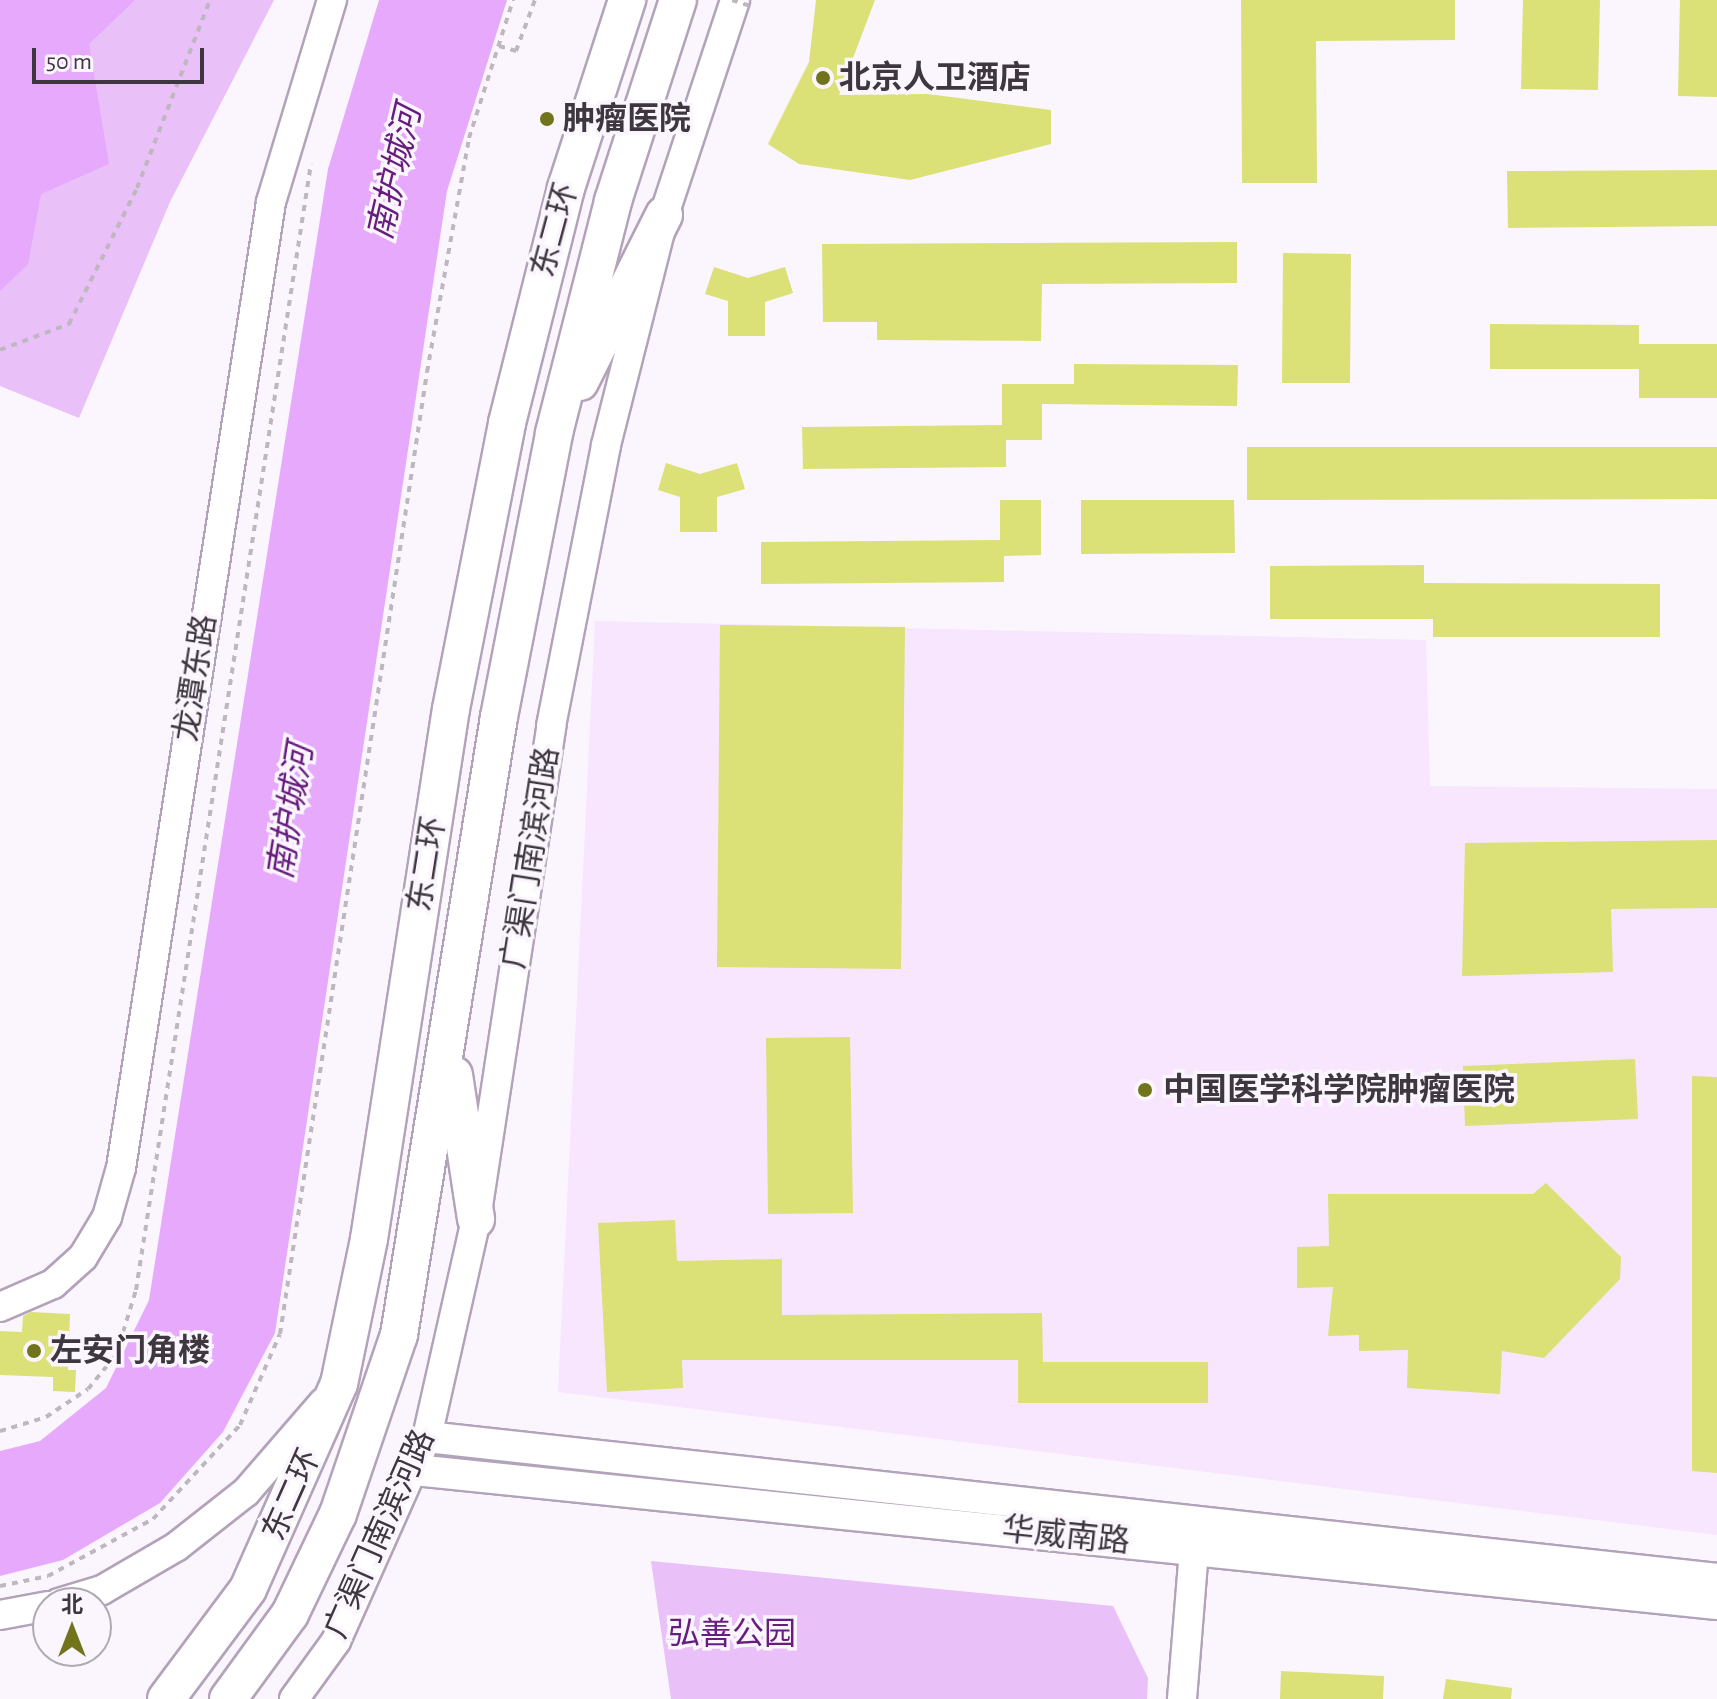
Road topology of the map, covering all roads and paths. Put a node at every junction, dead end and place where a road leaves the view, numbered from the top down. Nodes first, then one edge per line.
1 (210, 0) edge
2 (332, 0) edge
3 (513, 0) edge
4 (535, 0) edge
5 (627, 0) edge
6 (678, 0) edge
7 (740, 2) edge
8 (499, 46) junction
9 (312, 160) dead end
10 (664, 215) junction
11 (0, 350) edge
12 (554, 433) junction
13 (449, 1041) junction
14 (476, 1219) junction
15 (0, 1307) edge
16 (339, 1384) junction
17 (0, 1431) edge
18 (427, 1437) junction
19 (415, 1470) junction
20 (1194, 1549) junction
21 (1717, 1579) edge
22 (0, 1586) edge
23 (107, 1587) edge
24 (1717, 1604) edge
25 (32, 1609) edge
26 (0, 1615) edge
27 (166, 1699) edge
28 (228, 1699) edge
29 (294, 1699) edge
30 (1182, 1699) edge

1 - 11 path
2 - 15 street, 龙潭东路
3 - 8 path
4 - 8 path
5 - 16 highway, 东二环
6 - 12 highway, 东二环
7 - 10 street, 广渠门南滨河路
8 - 22 path
9 - 17 path
10 - 12 highway
10 - 14 street, 广渠门南滨河路
12 - 13 highway, 东二环
13 - 14 highway
13 - 28 highway, 东二环
14 - 18 street, 广渠门南滨河路
16 - 23 street
16 - 27 highway, 东二环
18 - 19 street, 广渠门南滨河路
18 - 21 main road, 华威南路
19 - 20 main road, 华威南路
19 - 29 street, 广渠门南滨河路
20 - 24 main road, 华威南路
20 - 30 street
25 - 26 street

